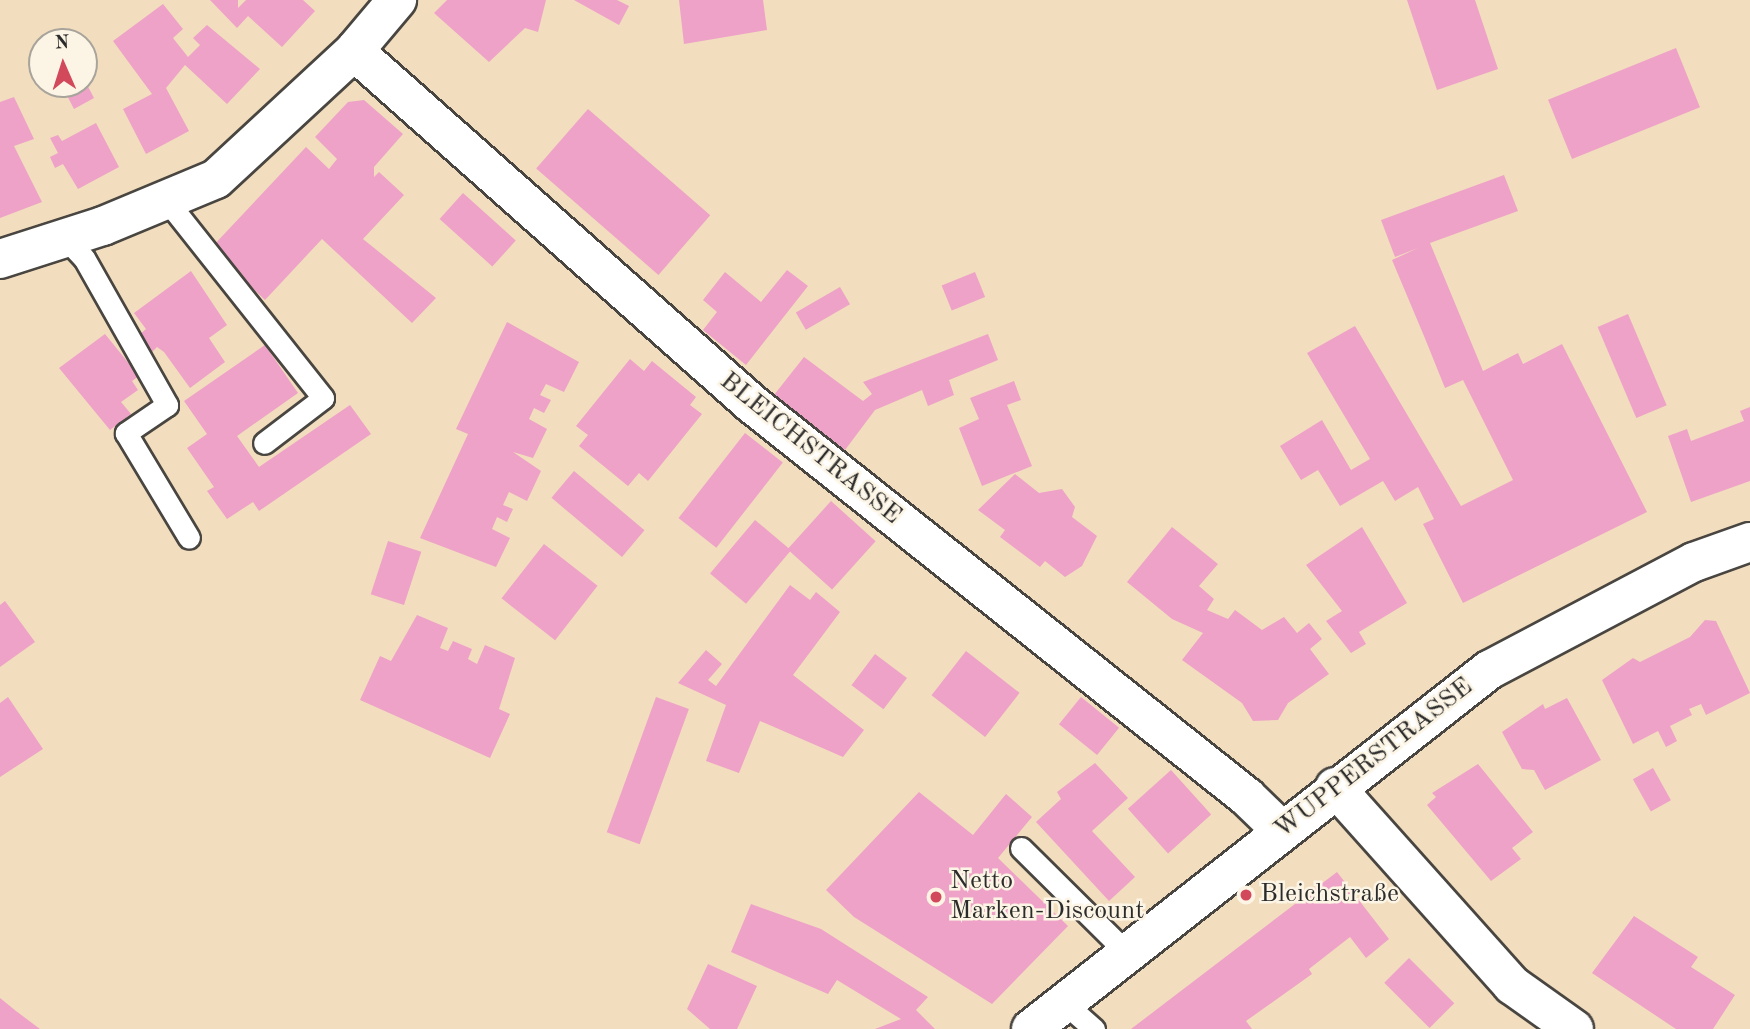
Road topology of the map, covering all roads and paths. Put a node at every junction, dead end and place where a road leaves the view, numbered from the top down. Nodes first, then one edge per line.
1 (397, 0) edge
2 (354, 51) junction
3 (167, 201) junction
4 (66, 239) junction
5 (0, 259) edge
6 (264, 443) dead end
7 (189, 538) dead end
8 (1750, 542) edge
9 (1335, 786) junction
10 (1281, 830) junction
11 (1021, 848) dead end
12 (1125, 951) junction
13 (1061, 1000) junction
14 (1031, 1029) edge
15 (1094, 1029) edge
16 (1574, 1029) edge

1 - 2 street
2 - 3 street
2 - 10 street, BLEICHSTRASSE
3 - 4 street
3 - 6 lane
4 - 5 street
4 - 7 lane
8 - 9 street, WUPPERSTRASSE
9 - 10 street, WUPPERSTRASSE
9 - 16 street
10 - 12 street, WUPPERSTRASSE
11 - 12 lane
12 - 13 street, WUPPERSTRASSE
13 - 14 street, WUPPERSTRASSE
13 - 15 lane

